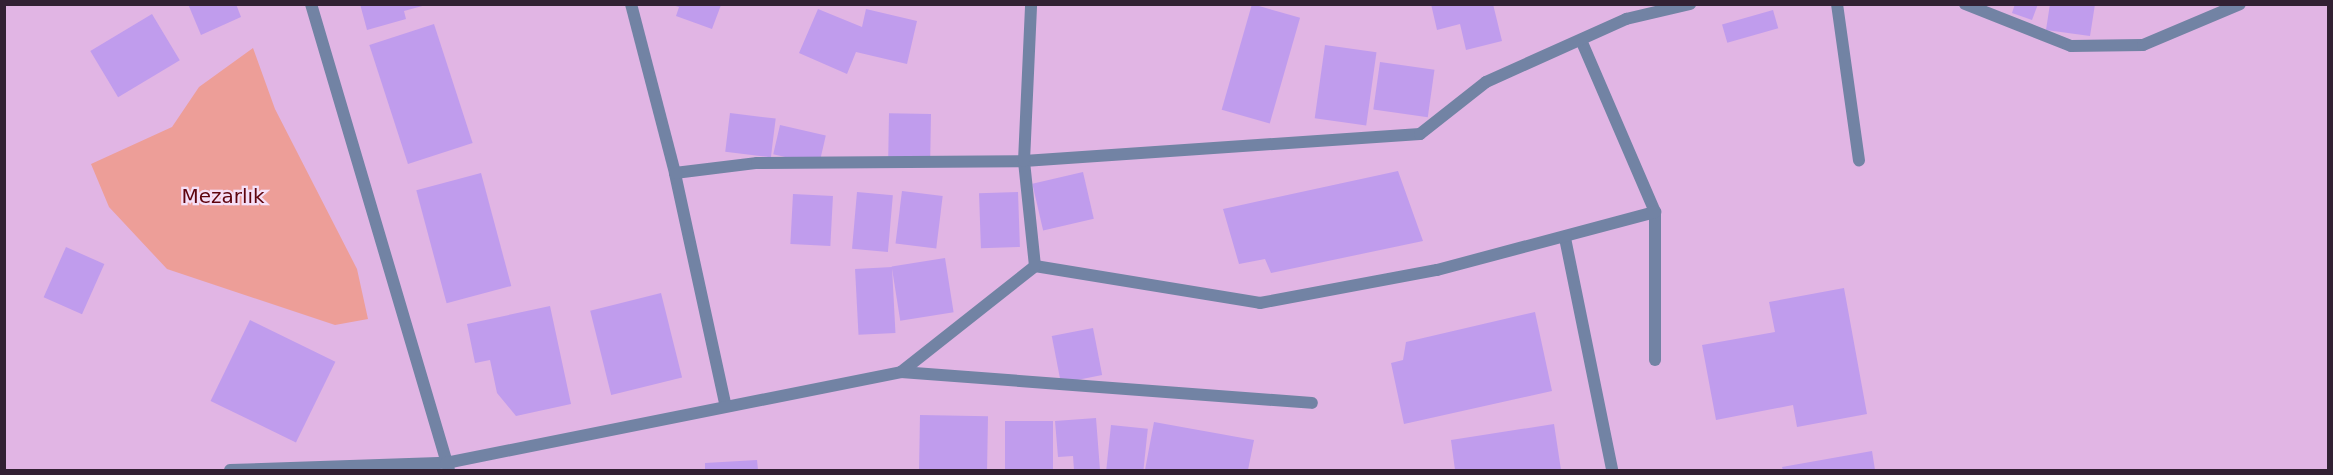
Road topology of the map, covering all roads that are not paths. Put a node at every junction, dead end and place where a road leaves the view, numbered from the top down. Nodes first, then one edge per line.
1 (310, 4) edge
2 (631, 4) edge
3 (1031, 4) edge
4 (1689, 4) edge
5 (1837, 4) edge
6 (1965, 4) edge
7 (2240, 4) edge
8 (1581, 40) junction
9 (1859, 160) dead end
10 (1024, 161) junction
11 (675, 173) junction
12 (1655, 212) junction
13 (1565, 238) junction
14 (1035, 266) junction
15 (1655, 360) dead end
16 (901, 372) junction
17 (725, 403) junction
18 (1312, 403) dead end
19 (448, 467) edge
20 (230, 471) edge
21 (1612, 471) edge

1 - 19 street
2 - 11 street
3 - 10 street
4 - 8 street
5 - 9 street
6 - 7 street
8 - 10 street
8 - 12 street
10 - 11 street
10 - 14 street
11 - 17 street
12 - 13 street
12 - 15 street
13 - 14 street
13 - 21 street
14 - 16 street
16 - 17 street
16 - 18 street
17 - 19 street
19 - 20 street

